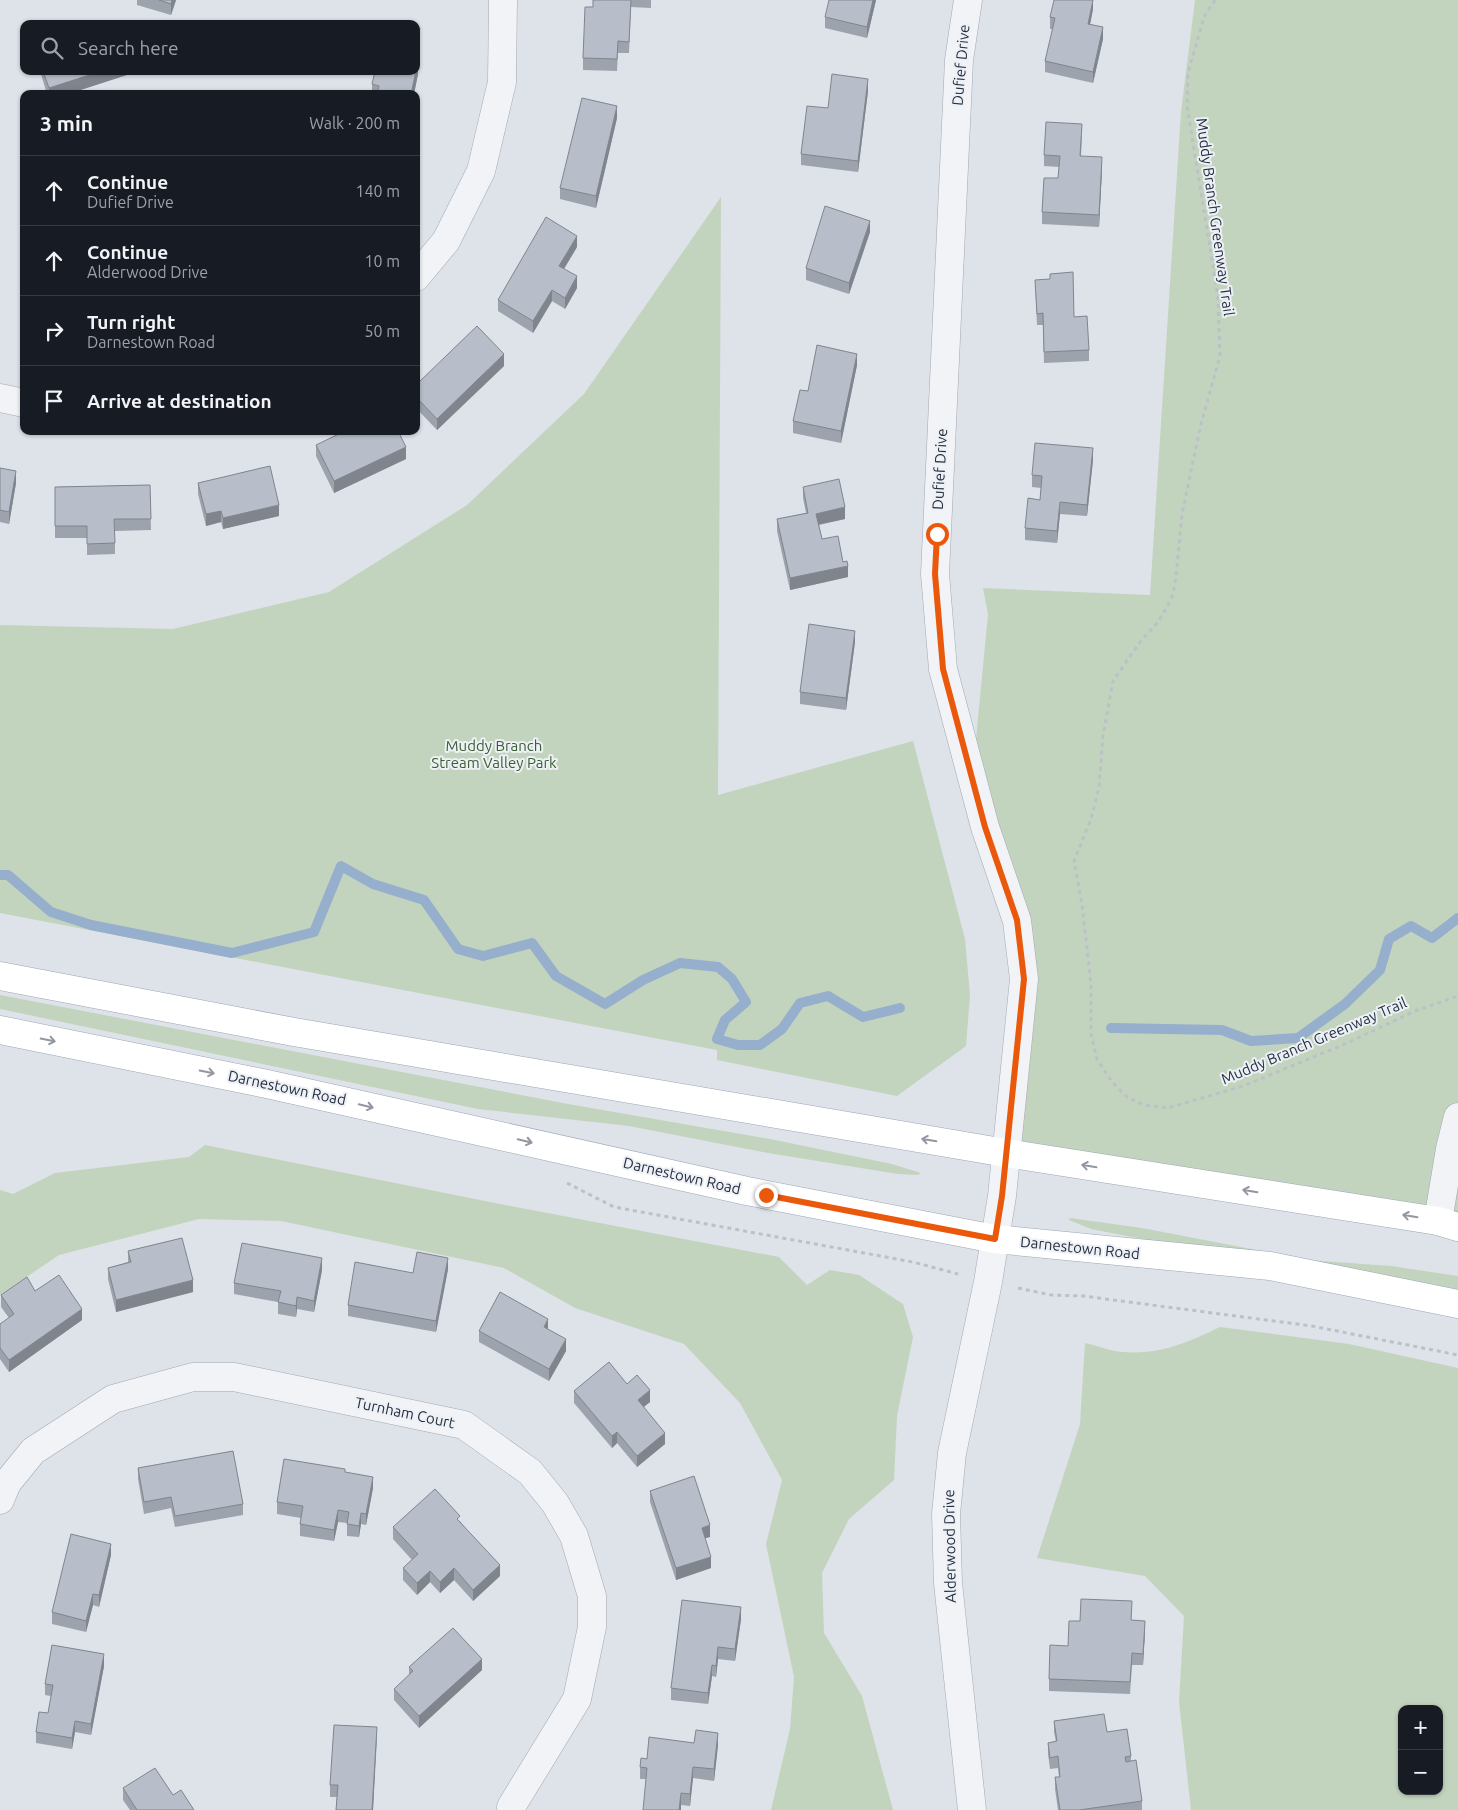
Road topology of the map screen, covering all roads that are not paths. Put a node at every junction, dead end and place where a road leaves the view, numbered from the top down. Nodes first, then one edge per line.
1 (504, 0) edge
2 (968, 0) edge
3 (420, 273) edge
4 (0, 398) edge
5 (20, 401) edge
6 (0, 976) edge
7 (0, 1030) edge
8 (1458, 1117) edge
9 (1006, 1153) junction
10 (1002, 1196) joint
11 (1448, 1224) edge
12 (995, 1239) junction
13 (1458, 1304) edge
14 (0, 1500) edge
15 (510, 1807) dead end
16 (972, 1810) edge

1 - 3 street
2 - 9 street, Dufief Drive
4 - 5 street
9 -> 6 main road
7 -> 12 main road, Darnestown Road
8 - 11 street
9 - 10 street, Dufief Drive
11 -> 9 main road
10 - 12 street, Alderwood Drive
12 - 13 main road, Darnestown Road
12 - 16 street, Alderwood Drive
14 - 15 street, Turnham Court

